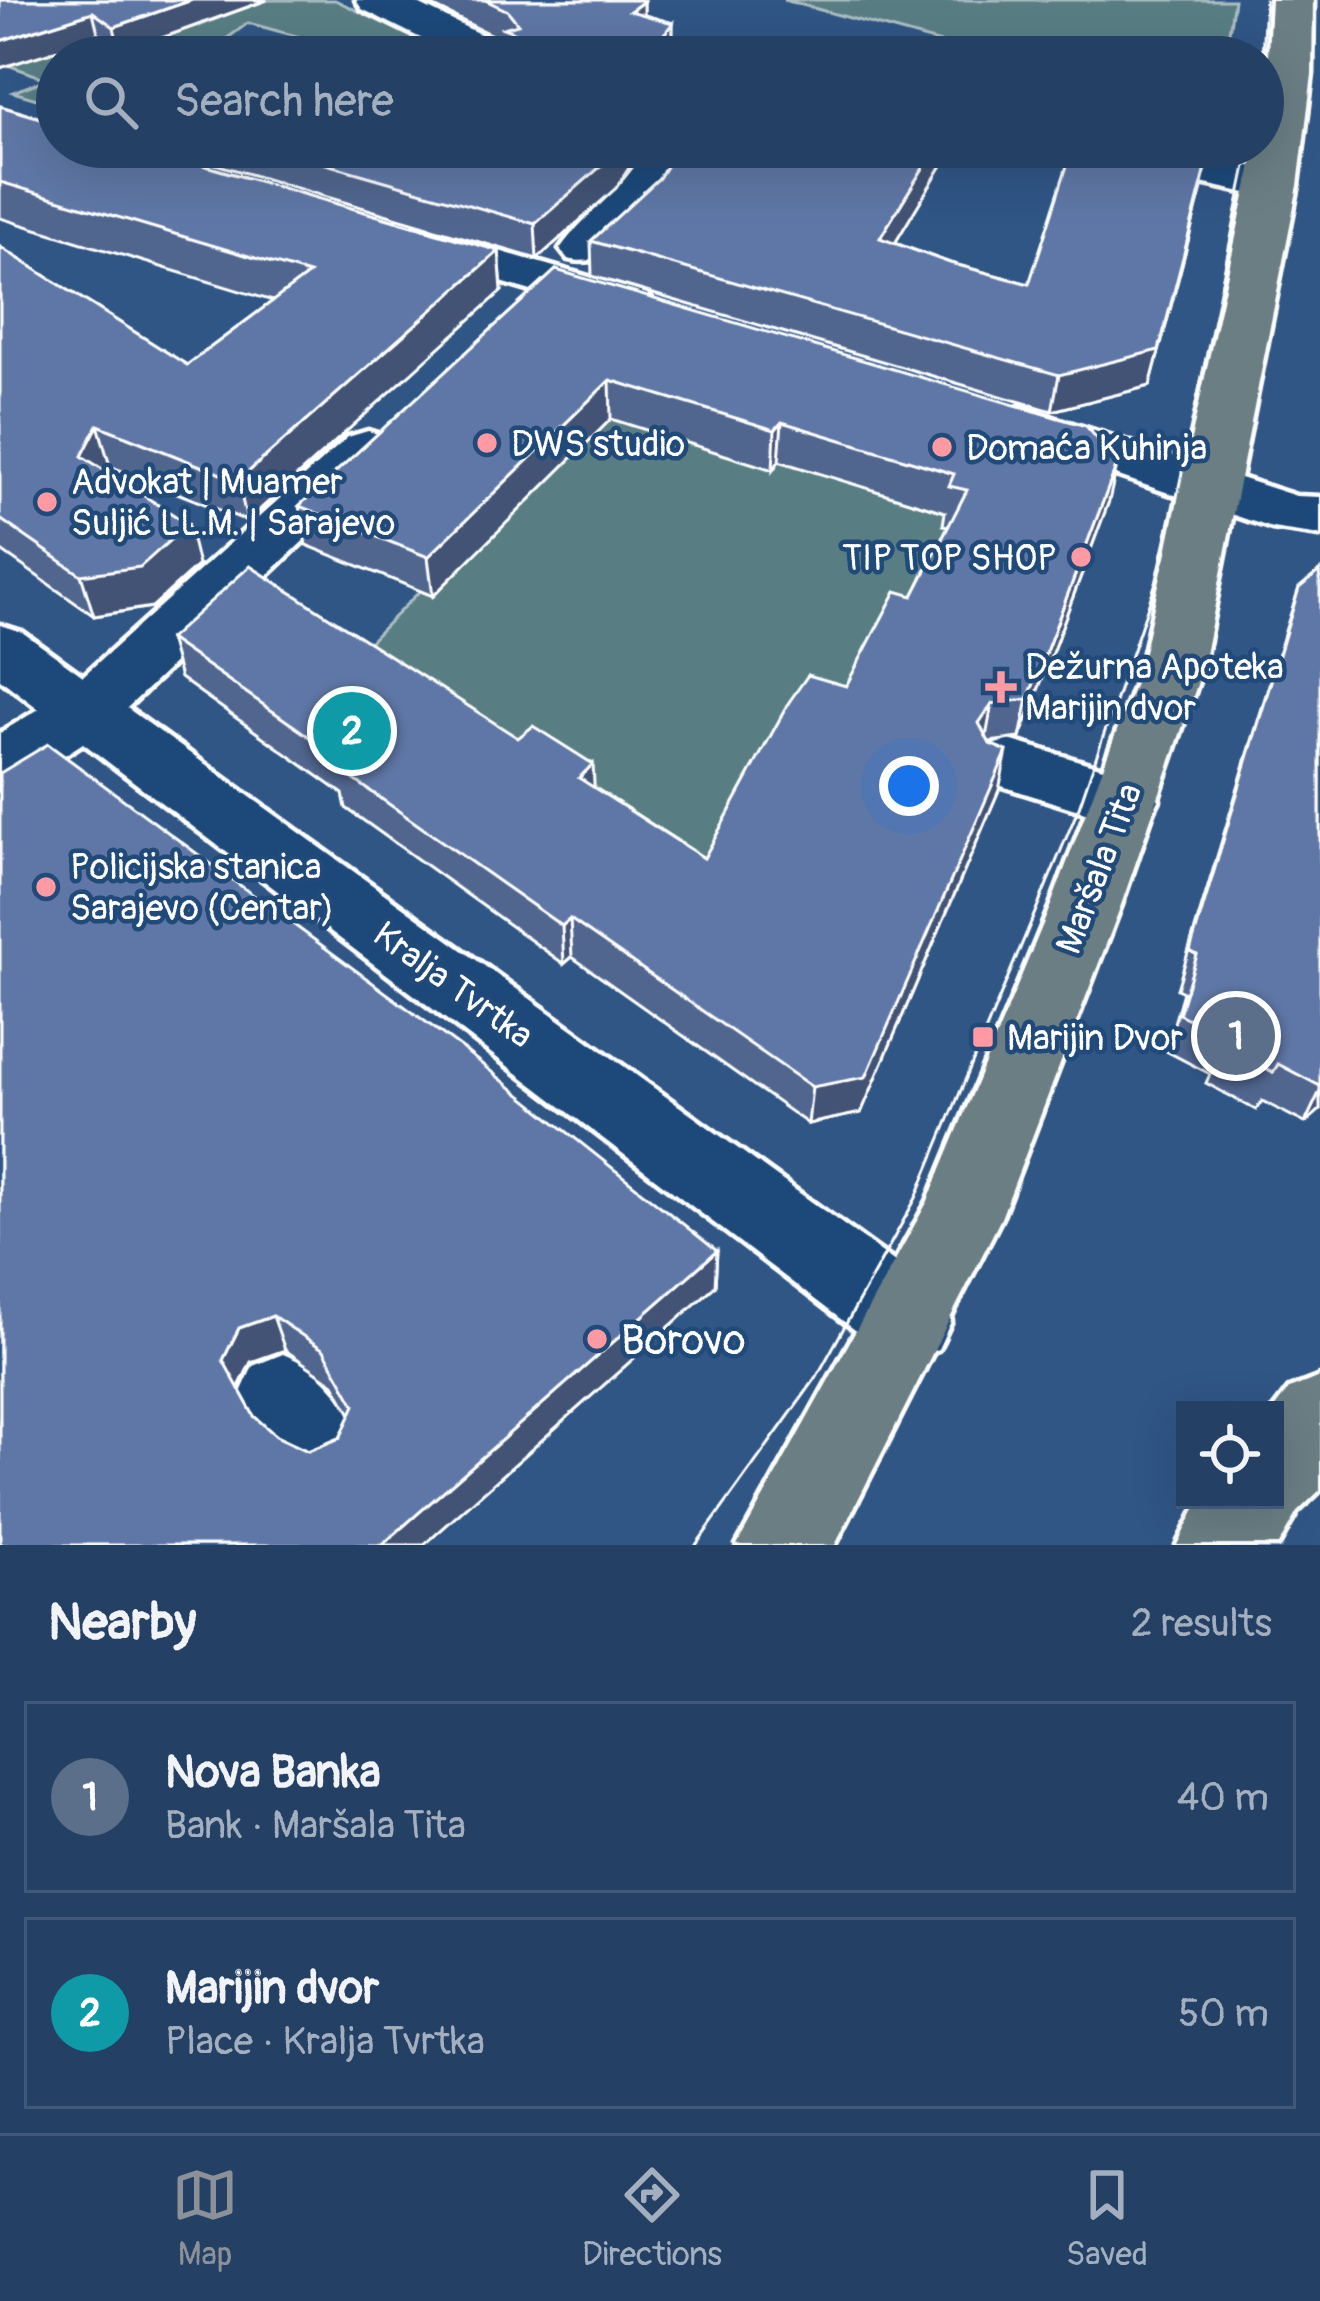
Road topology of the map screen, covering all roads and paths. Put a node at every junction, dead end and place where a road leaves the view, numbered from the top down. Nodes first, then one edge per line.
1 (377, 0) edge
2 (1292, 0) edge
3 (450, 36) edge
4 (1305, 78) edge
5 (1284, 150) edge
6 (659, 168) edge
7 (1196, 168) edge
8 (1279, 168) edge
9 (1274, 185) junction
10 (360, 226) edge
11 (532, 299) junction
12 (679, 320) edge
13 (974, 410) edge
14 (410, 411) edge
15 (1211, 485) junction
16 (1320, 516) edge
17 (0, 647) edge
18 (84, 711) junction
19 (1009, 764) dead end
20 (0, 765) edge
21 (1126, 800) junction
22 (909, 1321) junction
23 (1320, 1418) edge
24 (1284, 1465) edge
25 (1250, 1509) edge
26 (782, 1545) edge
27 (1222, 1545) edge

1 - 3 street
2 - 4 main road, Maršala Tita
4 - 5 main road, Maršala Tita
6 - 11 street
7 - 9 street
8 - 9 main road, Maršala Tita
9 - 15 main road, Maršala Tita
10 - 11 street
11 - 12 street
13 - 15 street
14 - 18 street
15 - 16 street
15 - 21 main road, Maršala Tita
17 - 18 street, Kralja Tvrtka
18 - 20 street
18 - 22 street, Kralja Tvrtka
19 - 21 street
21 - 22 main road, Maršala Tita
22 - 26 main road, Maršala Tita
23 - 24 main road
25 - 27 main road

